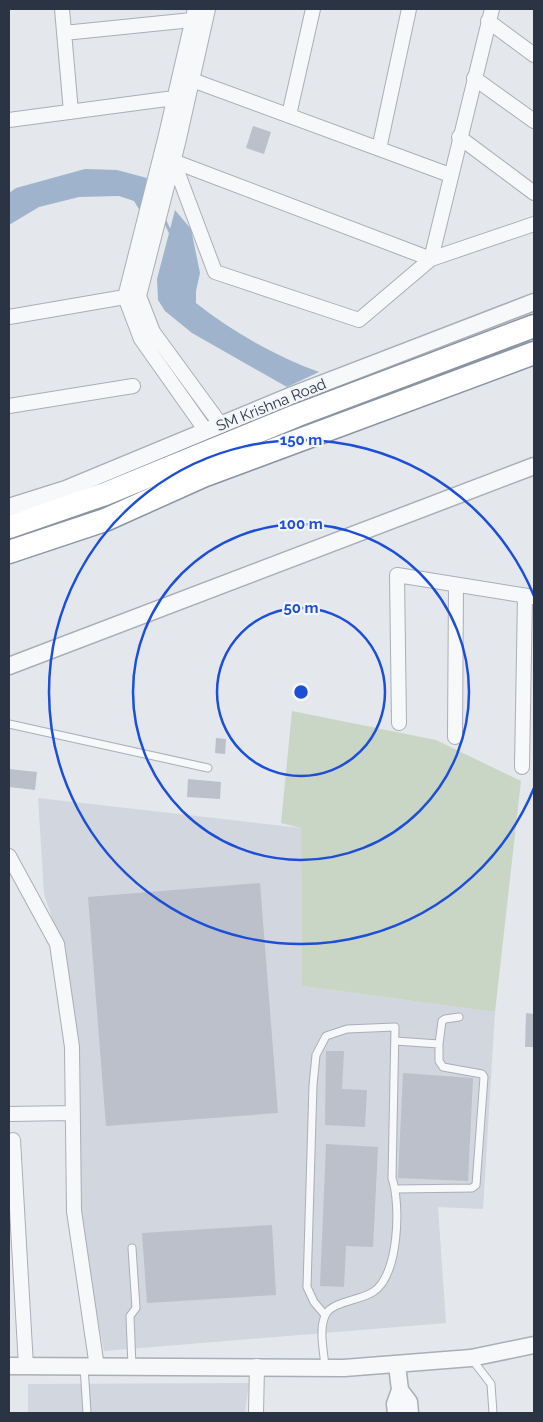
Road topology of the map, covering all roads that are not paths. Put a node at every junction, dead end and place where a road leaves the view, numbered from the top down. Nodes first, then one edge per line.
1 (62, 9) edge
2 (208, 9) edge
3 (313, 9) edge
4 (408, 9) edge
5 (193, 14) edge
6 (490, 15) edge
7 (64, 32) junction
8 (534, 55) edge
9 (474, 78) junction
10 (192, 80) junction
11 (174, 98) junction
12 (71, 112) junction
13 (289, 115) junction
14 (9, 120) edge
15 (534, 121) edge
16 (459, 137) junction
17 (165, 139) junction
18 (378, 149) junction
19 (173, 161) junction
20 (450, 175) junction
21 (534, 193) edge
22 (534, 224) edge
23 (431, 259) junction
24 (125, 297) junction
25 (534, 302) edge
26 (9, 316) edge
27 (534, 326) edge
28 (534, 353) edge
29 (134, 386) dead end
30 (9, 406) edge
31 (214, 428) junction
32 (534, 466) edge
33 (9, 507) edge
34 (9, 528) edge
35 (9, 552) edge
36 (456, 585) junction
37 (530, 596) edge
38 (9, 666) edge
39 (399, 723) dead end
40 (9, 724) edge
41 (455, 737) dead end
42 (522, 767) dead end
43 (208, 768) dead end
44 (9, 856) edge
45 (459, 1017) dead end
46 (395, 1041) junction
47 (439, 1044) junction
48 (73, 1113) junction
49 (9, 1114) edge
50 (13, 1140) dead end
51 (396, 1189) junction
52 (132, 1248) dead end
53 (325, 1315) junction
54 (534, 1345) edge
55 (471, 1358) junction
56 (397, 1365) junction
57 (9, 1366) edge
58 (26, 1366) junction
59 (91, 1366) junction
60 (257, 1366) junction
61 (132, 1367) junction
62 (325, 1368) junction
63 (400, 1390) junction
64 (87, 1413) edge
65 (256, 1413) edge
66 (396, 1413) edge
67 (410, 1413) edge
68 (493, 1413) edge

1 - 7 street
2 - 10 street
3 - 13 street
4 - 18 street
5 - 7 street
5 - 11 street
6 - 8 street
6 - 9 street
7 - 12 street
9 - 15 street
9 - 16 street
10 - 13 street
10 - 19 street
11 - 12 street
11 - 17 street
12 - 14 street
13 - 18 street
16 - 20 street
16 - 21 street
17 - 19 street
17 - 24 street
18 - 20 street
19 - 23 street
19 - 23 street
19 - 31 street
20 - 23 street
22 - 23 street
24 - 26 street
24 - 31 street
25 - 31 street, SM Krishna Road
27 - 34 highway, SM Krishna Road
28 - 35 highway
29 - 30 street
31 - 33 street, SM Krishna Road
32 - 38 street
36 - 37 street
36 - 39 street
36 - 41 street
37 - 42 street
40 - 43 lane
44 - 48 street
45 - 47 lane
46 - 47 lane
46 - 51 lane
46 - 53 lane
47 - 51 lane
48 - 49 street
48 - 59 street
50 - 58 street
51 - 53 lane
52 - 61 lane
53 - 62 lane
54 - 55 street
55 - 56 street
55 - 68 lane
56 - 62 street
56 - 63 street
57 - 58 street
58 - 59 street
59 - 61 street
59 - 64 lane
60 - 61 street
60 - 62 street
60 - 65 street
63 - 66 street
63 - 67 street

